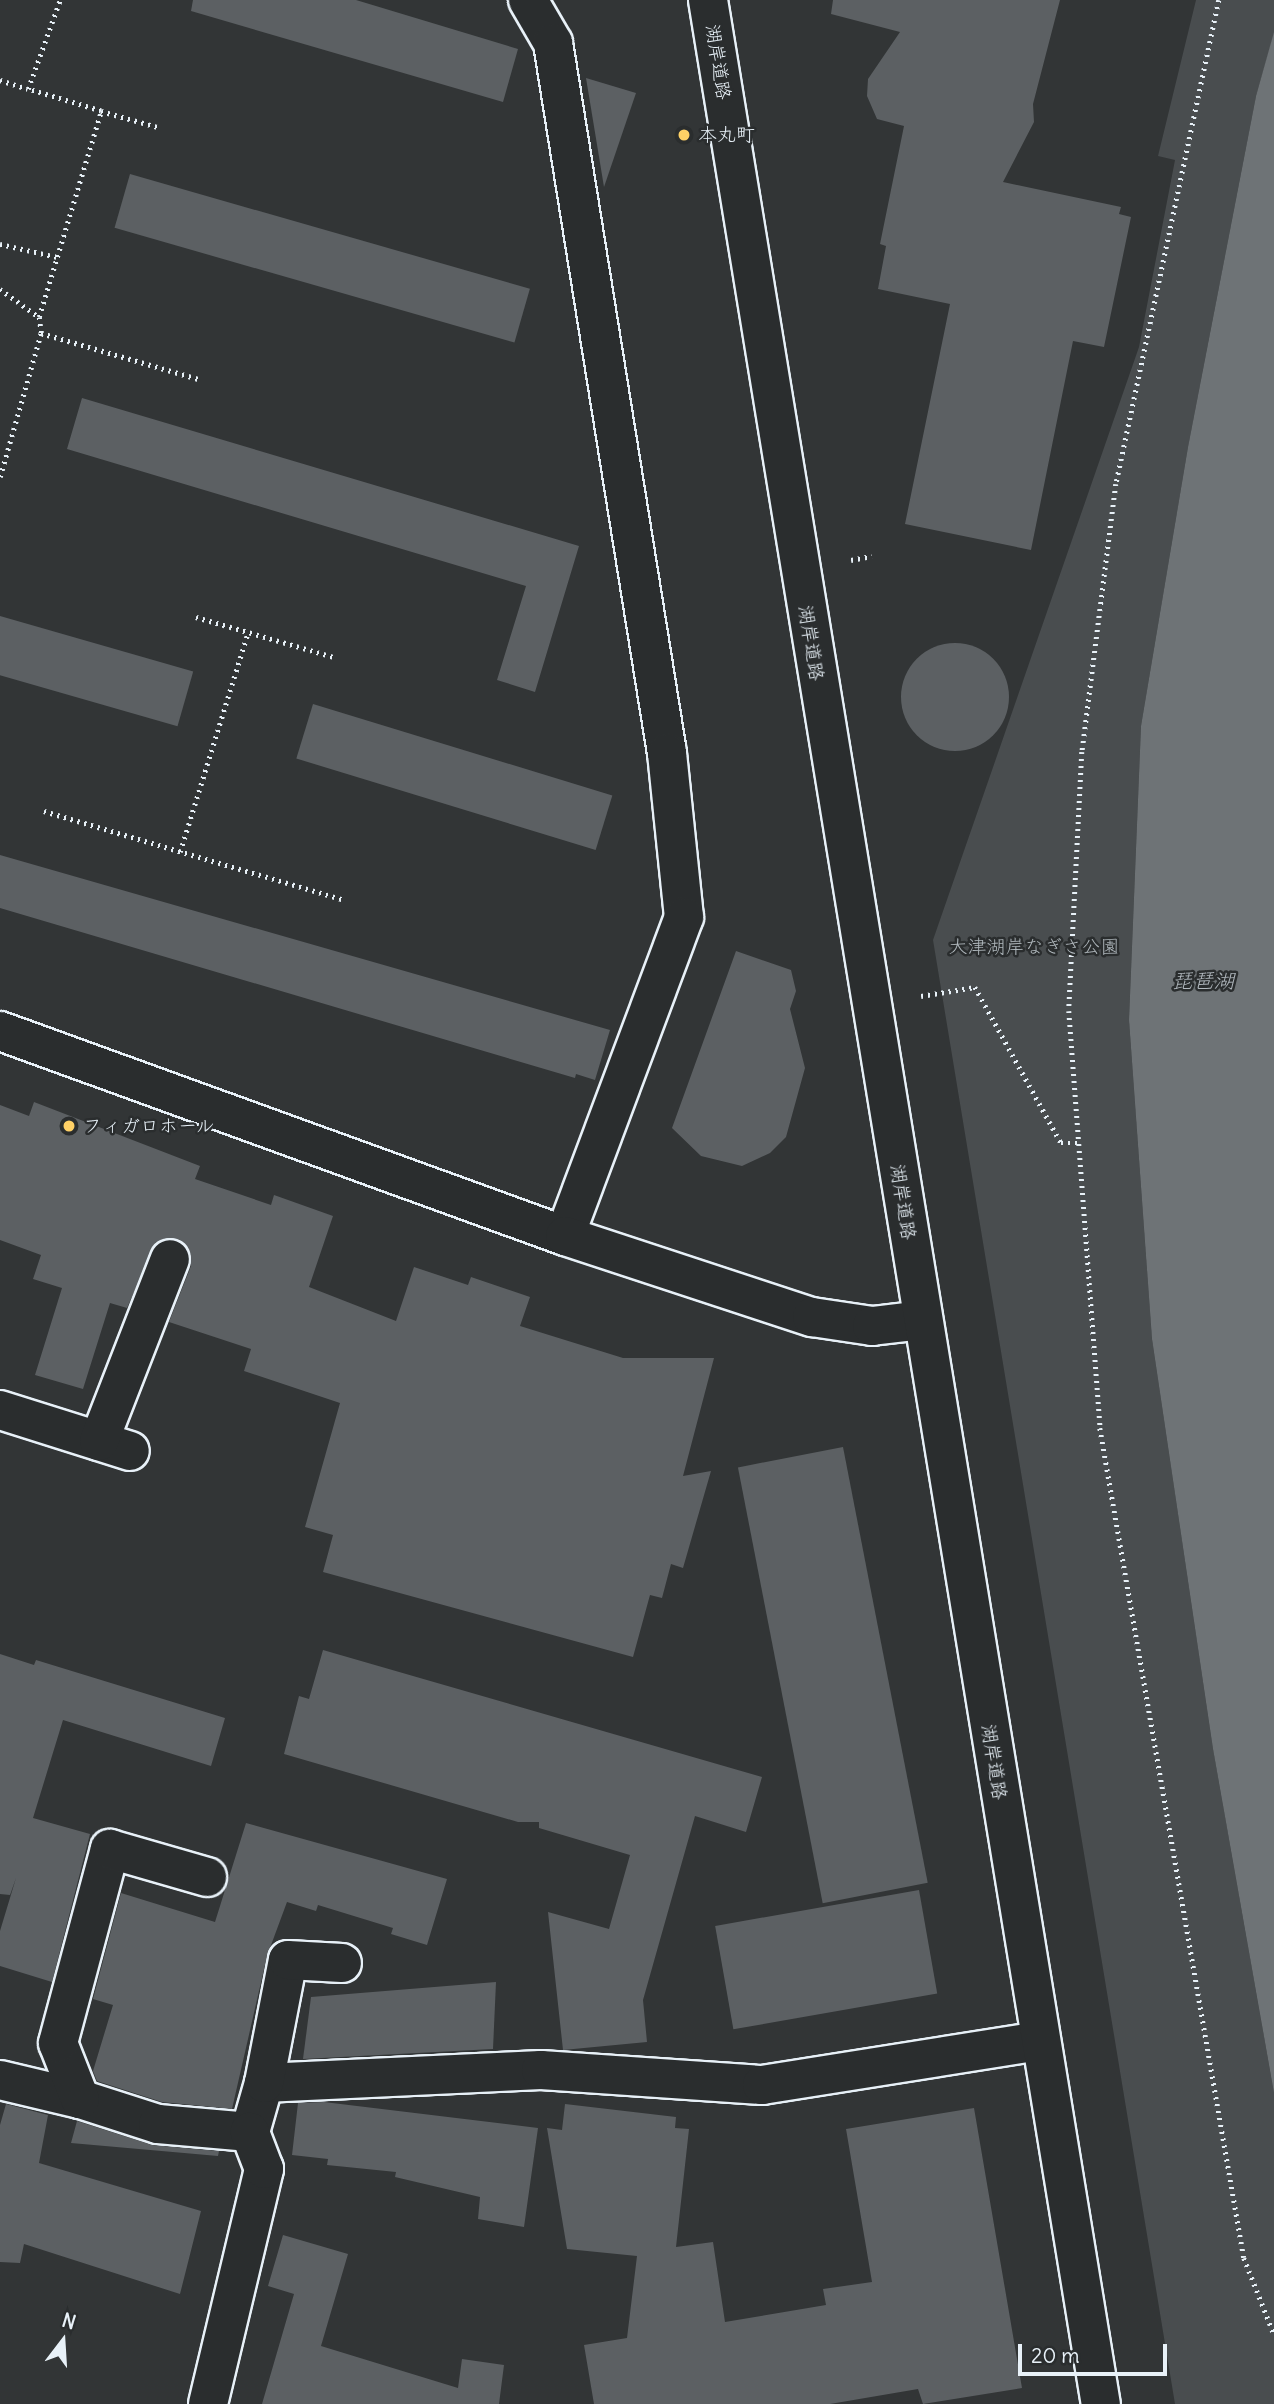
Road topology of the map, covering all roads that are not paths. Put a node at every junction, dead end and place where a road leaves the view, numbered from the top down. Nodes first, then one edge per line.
1 (528, 0) edge
2 (708, 0) edge
3 (0, 1031) edge
4 (565, 1236) junction
5 (170, 1259) dead end
6 (922, 1320) junction
7 (0, 1410) edge
8 (207, 1877) dead end
9 (342, 1963) dead end
10 (1040, 2041) junction
11 (0, 2080) edge
12 (264, 2083) junction
13 (80, 2099) junction
14 (250, 2132) junction
15 (208, 2404) edge
16 (1101, 2404) edge

1 - 4 main road
2 - 6 main road, 湖岸道路
3 - 4 main road
4 - 6 main road
5 - 7 main road
6 - 10 main road, 湖岸道路
8 - 13 main road
9 - 12 main road
10 - 12 main road
10 - 16 main road, 湖岸道路
11 - 13 main road
12 - 14 main road
13 - 14 main road
14 - 15 main road

